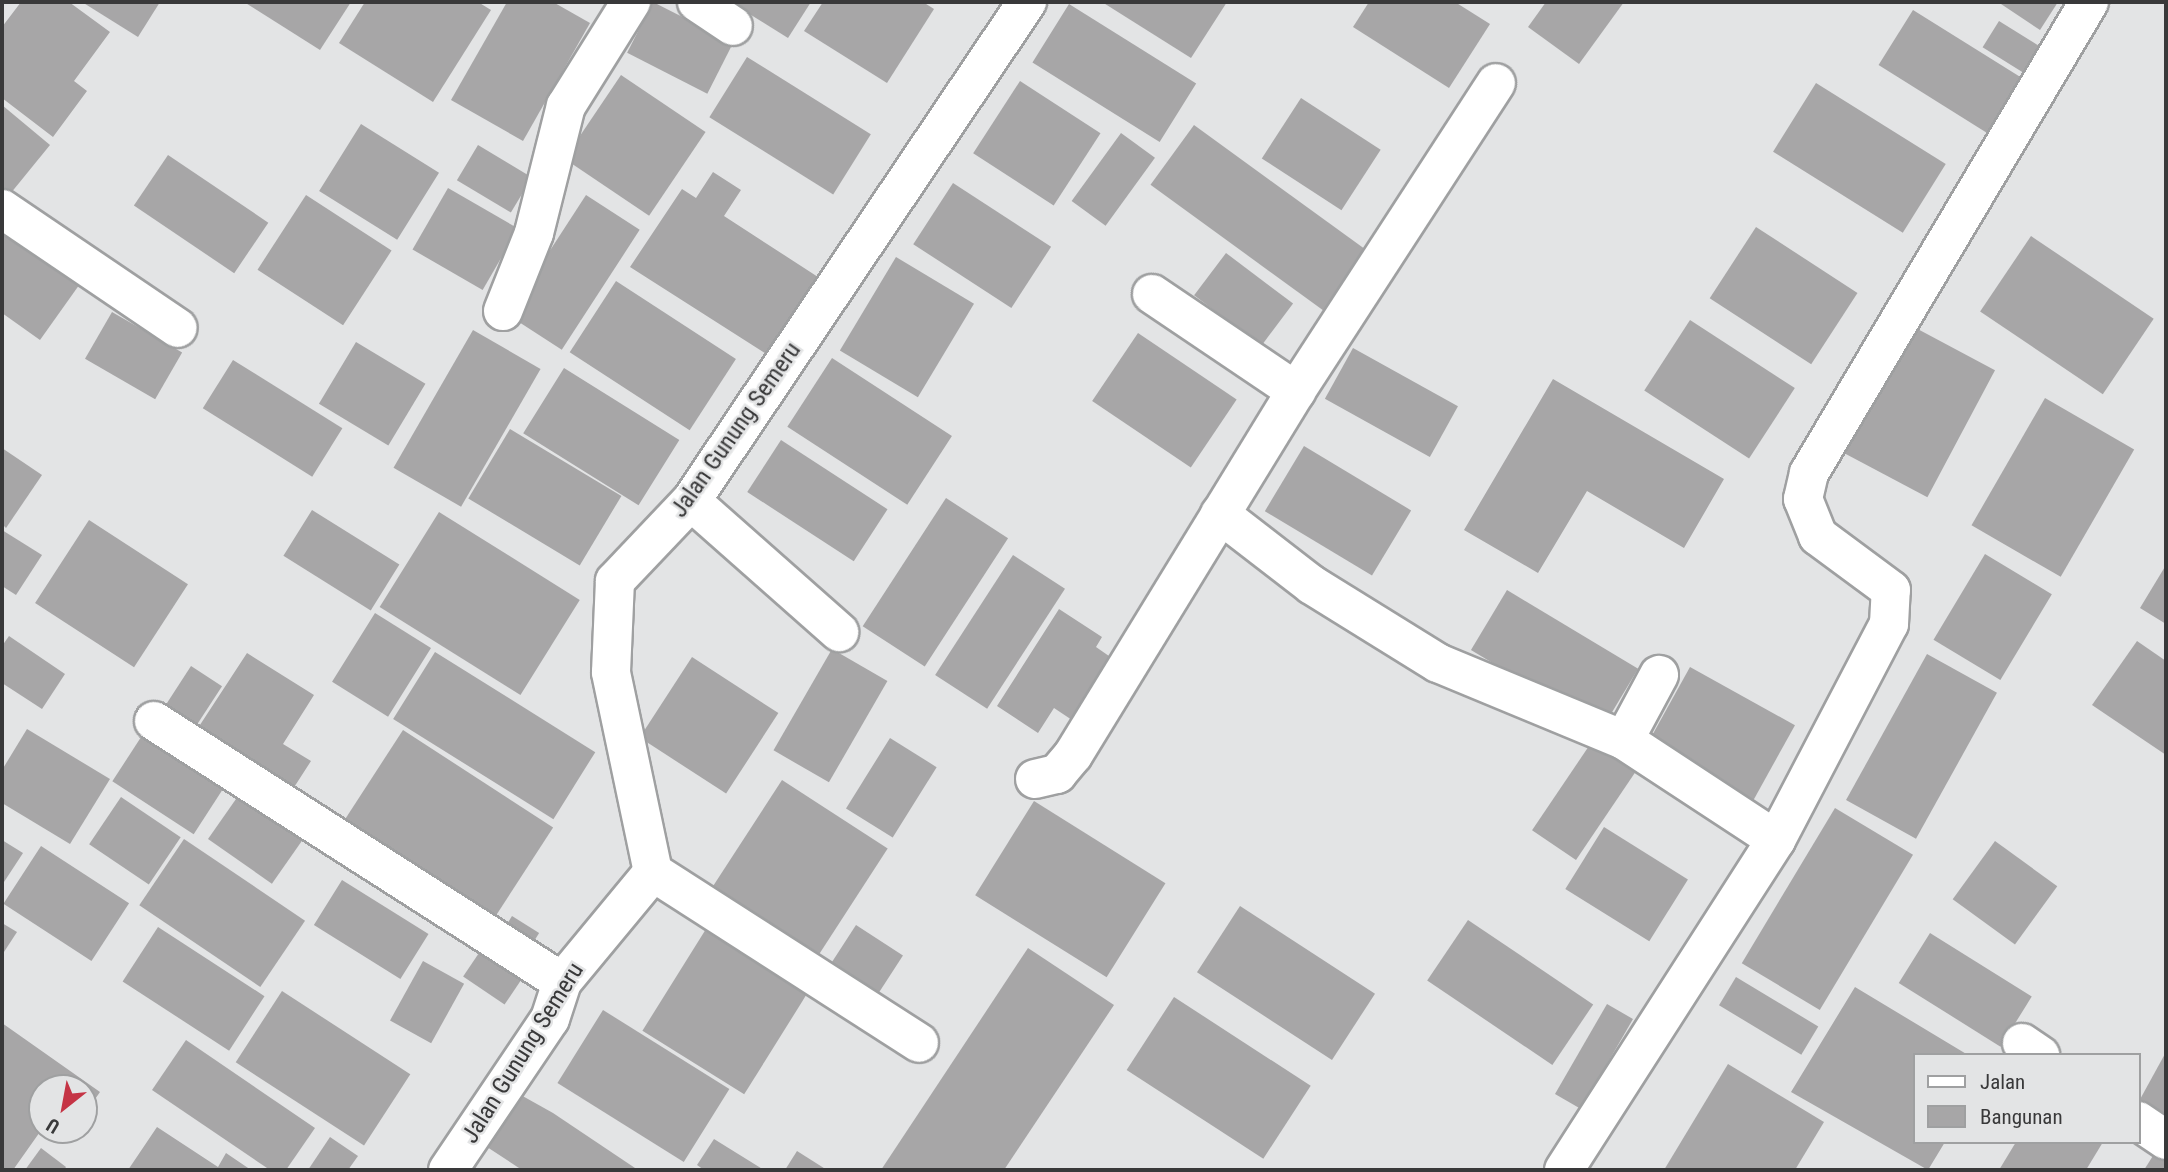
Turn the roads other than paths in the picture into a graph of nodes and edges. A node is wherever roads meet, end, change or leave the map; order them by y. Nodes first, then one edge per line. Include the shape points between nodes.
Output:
1 (631, 2) edge
2 (698, 2) edge
3 (1027, 2) edge
4 (2089, 2) edge
5 (733, 26) dead end
6 (1496, 83) dead end
7 (2, 209) edge
8 (1152, 294) dead end
9 (503, 311) dead end
10 (178, 328) dead end
11 (1296, 391) junction
12 (691, 501) junction
13 (1220, 514) junction
14 (839, 632) dead end
15 (1659, 675) dead end
16 (154, 721) dead end
17 (1624, 740) junction
18 (1035, 779) dead end
19 (1776, 840) junction
20 (653, 872) junction
21 (562, 982) junction
22 (919, 1043) dead end
23 (2140, 1122) edge
24 (2166, 1140) edge
25 (448, 1170) edge
26 (1564, 1170) edge

1 - 9 street via 566,106 534,233
2 - 5 street
3 - 12 street, Jalan Gunung Semeru
4 - 19 street via 1809,473 1803,499 1818,536 1838,555 1877,575 1893,603 1889,624
6 - 11 street
7 - 10 street
8 - 11 street
11 - 13 street
12 - 14 street
12 - 20 street, Jalan Gunung Semeru via 615,581 609,615 611,672
13 - 17 street via 1312,585 1438,663
13 - 18 street via 1073,755 1057,774
15 - 17 street
16 - 21 street
17 - 19 street
19 - 26 street
20 - 21 street, Jalan Gunung Semeru
20 - 22 street
21 - 25 street, Jalan Gunung Semeru via 550,1019
23 - 24 street

